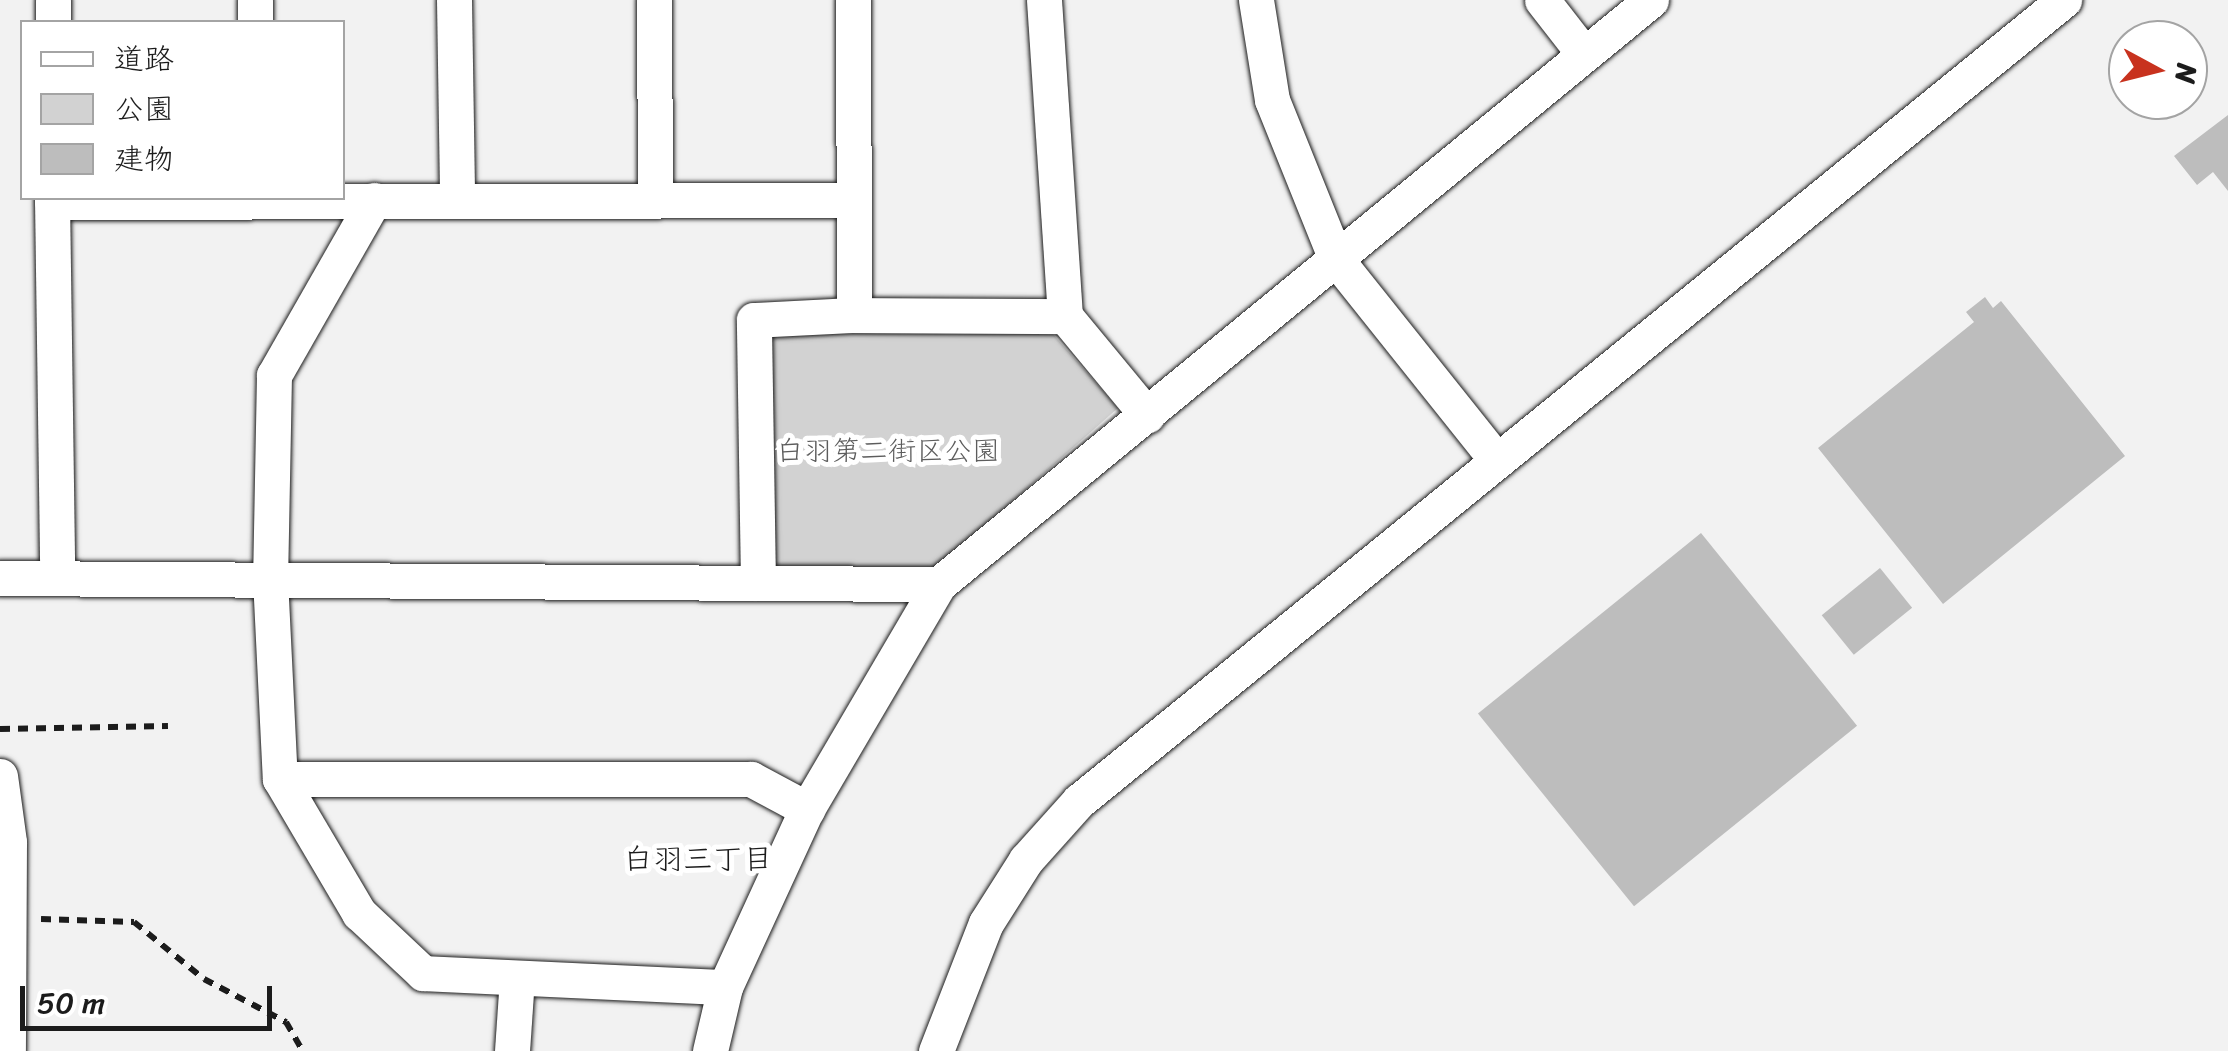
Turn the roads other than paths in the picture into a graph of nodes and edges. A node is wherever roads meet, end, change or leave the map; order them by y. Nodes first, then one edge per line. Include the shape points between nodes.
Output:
1 (454, 0) edge
2 (654, 0) edge
3 (854, 0) edge
4 (1044, 0) edge
5 (1256, 0) edge
6 (1542, 0) edge
7 (1651, 0) edge
8 (2064, 0) edge
9 (1584, 54) junction
10 (52, 200) edge
11 (345, 200) edge
12 (374, 200) junction
13 (457, 200) junction
14 (655, 200) junction
15 (853, 200) junction
16 (1336, 259) junction
17 (854, 314) junction
18 (1065, 316) junction
19 (1147, 414) junction
20 (1497, 461) junction
21 (57, 576) junction
22 (0, 578) edge
23 (270, 578) junction
24 (758, 583) junction
25 (939, 584) junction
26 (0, 776) edge
27 (280, 780) junction
28 (807, 809) junction
29 (516, 978) junction
30 (724, 987) junction
31 (8, 1051) edge
32 (512, 1051) edge
33 (710, 1051) edge
34 (936, 1051) edge

1 - 13 street
2 - 14 street
3 - 15 street
4 - 18 street
5 - 16 street via 1272,100
6 - 9 street
7 - 9 street
8 - 20 street
9 - 16 street
10 - 21 street
11 - 12 street
12 - 13 street
12 - 23 street via 274,374
13 - 14 street
14 - 15 street
15 - 17 street
16 - 19 street
16 - 20 street
17 - 18 street
17 - 24 street via 754,320
18 - 19 street
19 - 25 street
20 - 34 street via 1079,801 1026,860 986,923
21 - 22 street
21 - 23 street
23 - 24 street
23 - 27 street
24 - 25 street
25 - 28 street
26 - 31 street via 10,918
27 - 28 street via 751,779
27 - 29 street via 359,913 423,974
28 - 30 street
29 - 30 street
29 - 32 street
30 - 33 street

